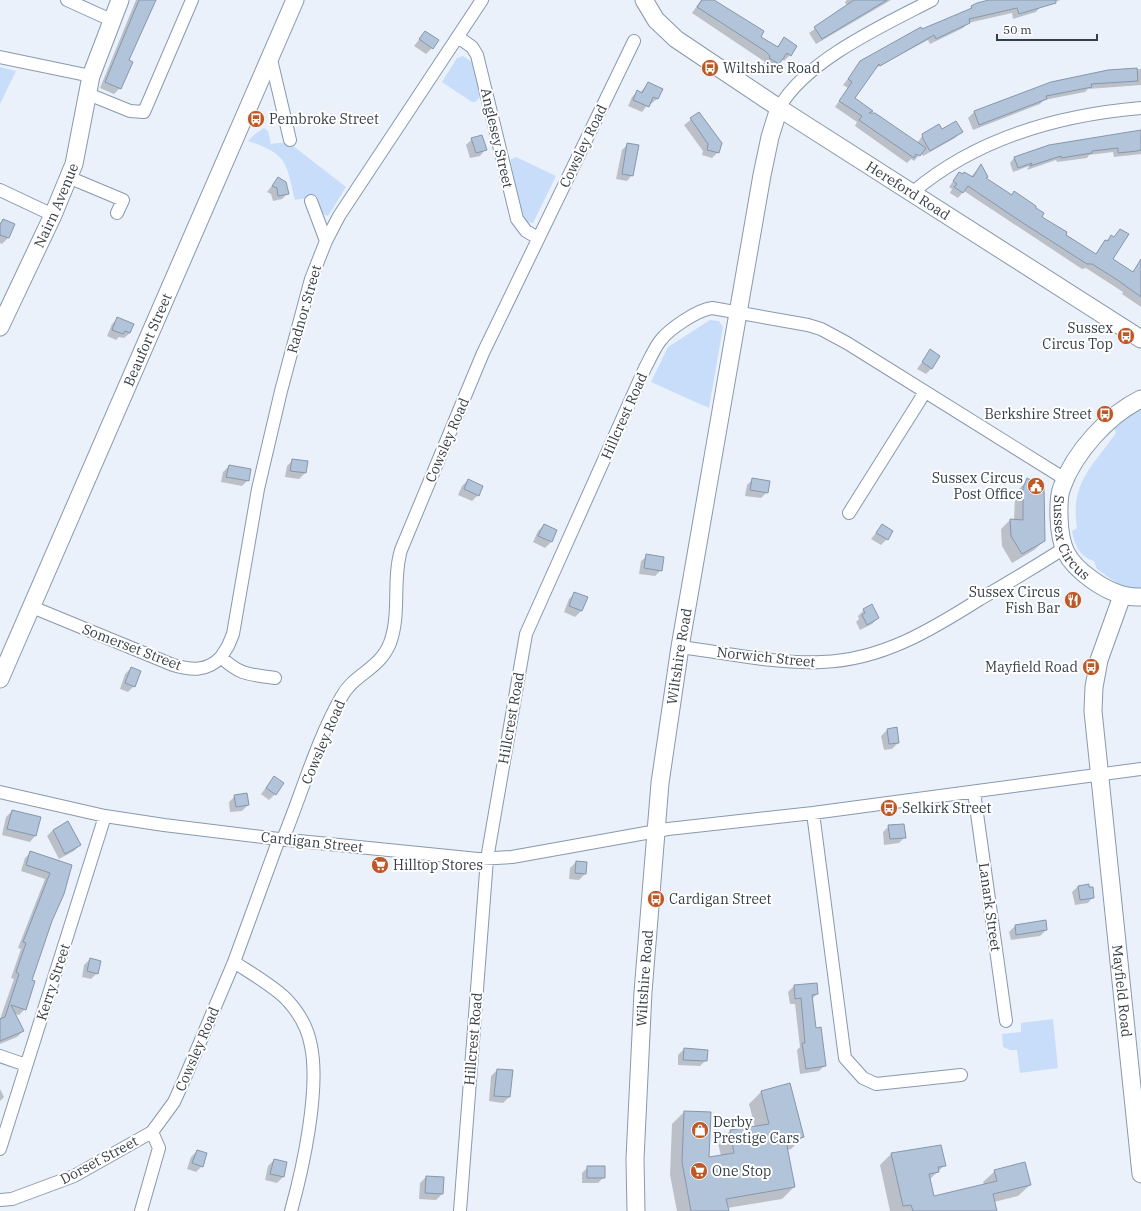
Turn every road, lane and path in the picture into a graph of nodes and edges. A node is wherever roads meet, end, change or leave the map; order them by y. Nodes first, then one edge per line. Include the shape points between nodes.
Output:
1 (67, 0) edge
2 (120, 0) edge
3 (192, 0) edge
4 (295, 0) edge
5 (482, 0) edge
6 (932, 0) edge
7 (649, 2) edge
8 (111, 20) junction
9 (458, 37) junction
10 (634, 41) dead end
11 (270, 55) junction
12 (0, 57) edge
13 (90, 76) junction
14 (88, 94) junction
15 (779, 108) junction
16 (1141, 108) edge
17 (290, 140) dead end
18 (68, 177) junction
19 (0, 190) edge
20 (913, 192) junction
21 (311, 201) dead end
22 (117, 213) dead end
23 (53, 215) junction
24 (538, 238) junction
25 (326, 241) junction
26 (738, 312) junction
27 (0, 325) edge
28 (1141, 339) edge
29 (925, 392) junction
30 (1141, 398) edge
31 (1065, 479) junction
32 (849, 513) dead end
33 (1063, 549) junction
34 (1122, 596) junction
35 (1141, 597) edge
36 (32, 607) junction
37 (680, 647) junction
38 (221, 657) junction
39 (275, 678) dead end
40 (0, 679) edge
41 (1141, 769) edge
42 (1101, 774) junction
43 (0, 792) edge
44 (974, 792) junction
45 (813, 813) junction
46 (105, 816) junction
47 (654, 832) junction
48 (281, 839) junction
49 (487, 859) junction
50 (234, 962) junction
51 (1006, 1022) dead end
52 (0, 1056) edge
53 (26, 1065) junction
54 (961, 1075) dead end
55 (1139, 1121) edge
56 (152, 1132) junction
57 (0, 1149) edge
58 (1141, 1174) edge
59 (0, 1200) edge
60 (141, 1211) edge
61 (291, 1211) edge
62 (460, 1211) edge
63 (636, 1211) edge

1 - 8 street
2 - 8 street, Nairn Avenue
3 - 14 street via 144,112 130,111
4 - 11 street, Beaufort Street
5 - 9 street, Radnor Street
6 - 15 street via 871,32 821,64 793,88
7 - 15 street, Hereford Road via 656,20 676,39
8 - 13 street, Nairn Avenue
9 - 24 street, Anglesey Street via 472,47 477,55 517,219 526,231
9 - 25 street, Radnor Street via 339,216
10 - 24 street, Cowsley Road
11 - 17 street
11 - 36 street, Beaufort Street via 196,232
12 - 13 street
13 - 14 street, Nairn Avenue
14 - 18 street, Nairn Avenue via 74,164
15 - 20 street, Hereford Road
15 - 26 street, Wiltshire Road via 762,175
16 - 20 street via 1070,118 1019,132 961,159
18 - 22 street via 124,200
18 - 23 street, Nairn Avenue
19 - 23 street
20 - 28 street, Hereford Road
21 - 25 street
23 - 27 street, Nairn Avenue
24 - 48 street, Cowsley Road via 484,353 401,550 396,573 396,621 389,644 376,665 341,696
25 - 38 street, Radnor Street via 311,279 279,398 260,482 233,634
26 - 29 street via 821,329
26 - 37 street, Wiltshire Road
26 - 49 street, Hillcrest Road via 705,309 666,334 645,368 526,634
29 - 31 street
29 - 32 street
30 - 31 street, Sussex Circus via 1105,424 1085,447
31 - 33 street, Sussex Circus via 1059,502
33 - 34 street, Sussex Circus via 1081,571
33 - 37 street, Norwich Street via 945,621 873,655 808,663
34 - 35 street, Sussex Circus
34 - 42 street, Mayfield Road via 1099,660 1094,687 1093,711
36 - 38 street, Somerset Street via 154,658 188,669 205,668
36 - 40 street, Beaufort Street
37 - 47 street, Wiltshire Road
38 - 39 street via 242,674
41 - 42 street, Cardigan Street
42 - 44 street, Cardigan Street
42 - 55 street, Mayfield Road
43 - 46 street, Cardigan Street
44 - 45 street, Cardigan Street
44 - 51 street, Lanark Street
45 - 47 street, Cardigan Street
45 - 54 street via 845,1058 857,1073 873,1083
46 - 48 street, Cardigan Street
46 - 53 street, Kerry Street
47 - 49 street, Cardigan Street via 512,857
47 - 63 street, Wiltshire Road via 636,1123
48 - 49 street, Cardigan Street
48 - 50 street, Cowsley Road
49 - 62 street, Hillcrest Road
50 - 56 street, Cowsley Road via 174,1102
50 - 61 street via 288,1000 305,1024 311,1046 314,1067 310,1122
52 - 53 street
53 - 57 street, Kerry Street
55 - 58 street, Mayfield Road
56 - 59 street, Dorset Street via 74,1176 12,1199
56 - 60 street via 159,1148

